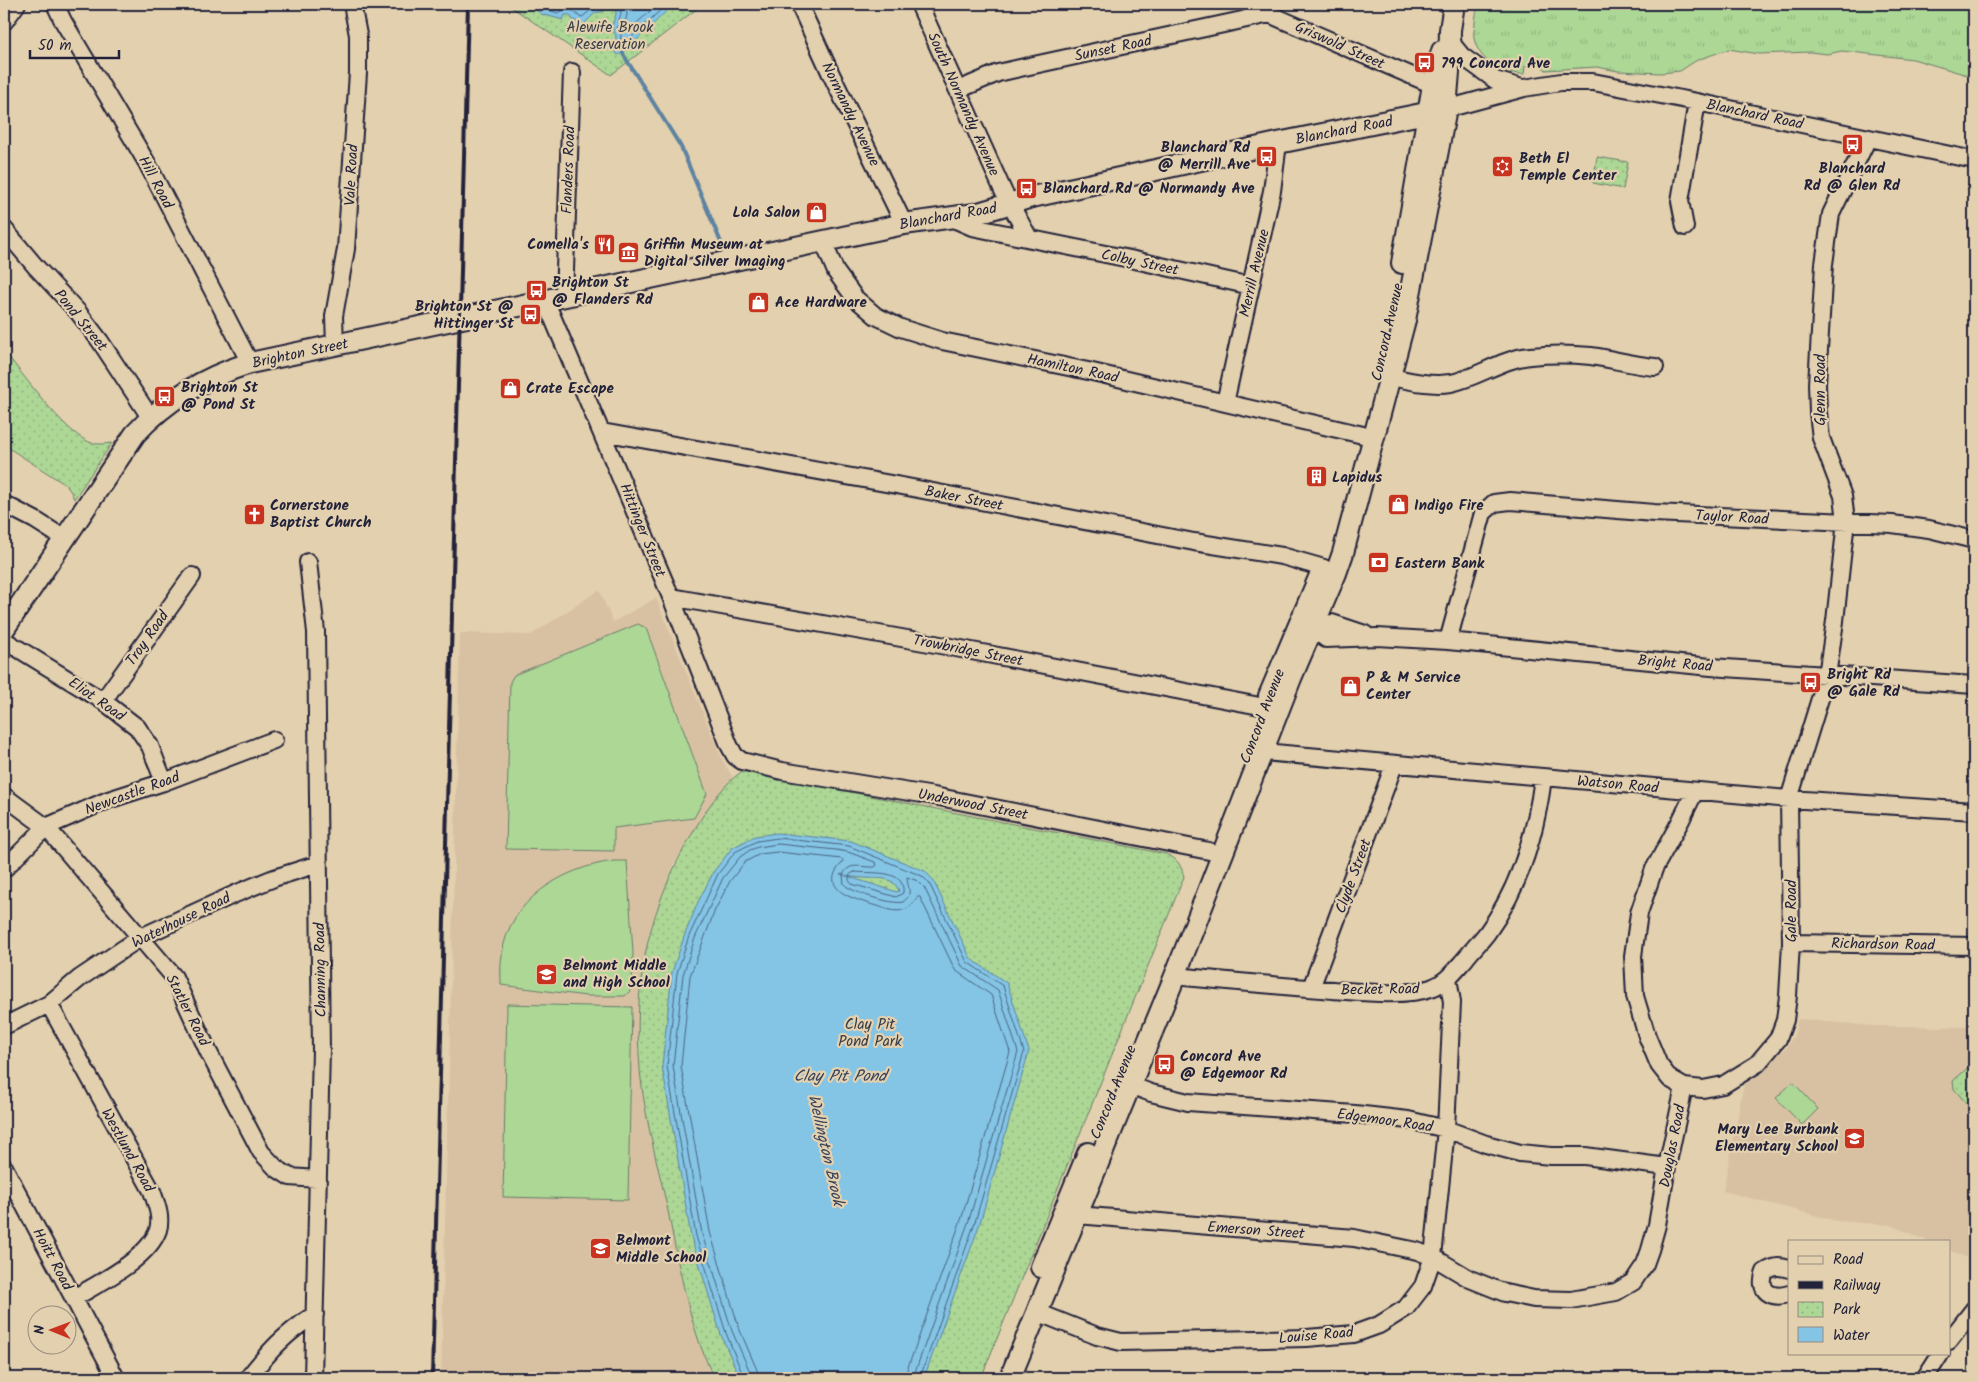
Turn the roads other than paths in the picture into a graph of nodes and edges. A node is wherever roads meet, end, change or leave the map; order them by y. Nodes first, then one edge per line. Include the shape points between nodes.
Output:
1 (17, 4) edge
2 (56, 4) edge
3 (352, 4) edge
4 (799, 4) edge
5 (919, 4) edge
6 (1246, 4) edge
7 (1454, 4) edge
8 (1270, 14) junction
9 (4, 22) edge
10 (1450, 30) junction
11 (572, 72) dead end
12 (1434, 85) junction
13 (1524, 88) junction
14 (958, 90) junction
15 (1697, 102) junction
16 (1438, 111) junction
17 (1868, 138) junction
18 (1278, 143) junction
19 (1974, 160) edge
20 (1010, 204) junction
21 (950, 217) junction
22 (904, 224) junction
23 (1685, 227) dead end
24 (4, 229) edge
25 (1029, 238) junction
26 (823, 241) junction
27 (714, 264) joint
28 (1251, 286) junction
29 (555, 300) junction
30 (335, 345) junction
31 (250, 363) junction
32 (1655, 366) dead end
33 (1391, 377) junction
34 (1225, 403) junction
35 (150, 417) junction
36 (602, 432) junction
37 (1363, 435) junction
38 (4, 504) edge
39 (1846, 521) junction
40 (65, 539) junction
41 (1974, 540) edge
42 (308, 562) dead end
43 (1330, 570) junction
44 (192, 576) dead end
45 (671, 597) junction
46 (1306, 627) junction
47 (4, 629) edge
48 (4, 640) edge
49 (1448, 641) junction
50 (1826, 676) junction
51 (1974, 686) edge
52 (103, 701) junction
53 (1272, 708) junction
54 (274, 740) dead end
55 (1256, 751) junction
56 (737, 759) joint
57 (1394, 765) junction
58 (1543, 778) junction
59 (164, 782) junction
60 (1695, 791) junction
61 (4, 796) edge
62 (1789, 799) junction
63 (1974, 811) edge
64 (46, 827) junction
65 (1216, 853) junction
66 (318, 864) junction
67 (4, 869) edge
68 (141, 937) junction
69 (1791, 943) junction
70 (1974, 946) edge
71 (1167, 975) junction
72 (1448, 978) junction
73 (1311, 988) junction
74 (49, 1004) junction
75 (4, 1026) edge
76 (1124, 1082) junction
77 (1684, 1087) junction
78 (1446, 1129) junction
79 (4, 1167) edge
80 (1667, 1167) junction
81 (317, 1179) junction
82 (1070, 1215) junction
83 (1433, 1257) junction
84 (1788, 1269) edge
85 (1788, 1294) edge
86 (74, 1298) junction
87 (1974, 1309) edge
88 (1031, 1310) junction
89 (315, 1314) junction
90 (1967, 1329) edge
91 (1950, 1340) edge
92 (1940, 1354) edge
93 (116, 1378) edge
94 (248, 1378) edge
95 (313, 1378) edge
96 (995, 1378) edge
97 (1010, 1378) edge
98 (1924, 1378) edge

1 - 9 street
2 - 31 street, Hill Road via 147,163
3 - 30 street, Vale Road via 358,35 358,73 346,249 334,316
4 - 22 street, Normandy Avenue
5 - 14 street, South Normandy Avenue
6 - 8 street, Griswold Street
7 - 10 main road, Concord Avenue
8 - 12 street, Griswold Street
8 - 14 street, Sunset Road via 998,73
10 - 12 main road, Concord Avenue
10 - 13 street via 1454,45 1462,56 1495,80
10 - 16 main road, Concord Avenue via 1450,72
11 - 29 street, Flanders Road
12 - 16 main road, Concord Avenue
13 - 15 street, Blanchard Road via 1561,82 1593,82
13 - 16 street, Blanchard Road
14 - 20 street, South Normandy Avenue
15 - 17 street, Blanchard Road
15 - 23 street via 1680,201
16 - 18 main road, Blanchard Road
16 - 33 main road, Concord Avenue via 1405,320
16 - 37 main road, Concord Avenue
17 - 19 street, Blanchard Road
17 - 39 street, Glenn Road via 1831,214 1826,236 1817,384 1821,438 1843,496
18 - 20 main road, Blanchard Road
18 - 28 street, Merrill Avenue via 1272,191
20 - 21 main road, Blanchard Road
20 - 25 street
21 - 22 main road, Blanchard Road
21 - 25 street, Colby Street via 972,227
22 - 26 main road, Blanchard Road
24 - 35 street, Pond Street via 78,312
25 - 28 street, Colby Street
26 - 27 main road, Blanchard Road
26 - 34 street, Hamilton Road via 836,272 855,298 876,316 901,328 942,341
27 - 29 main road, Brighton Street
28 - 34 street, Merrill Avenue
29 - 30 main road, Brighton Street
29 - 36 street, Hittinger Street
30 - 31 main road, Brighton Street
31 - 35 main road, Brighton Street via 198,384
32 - 33 street via 1562,354 1508,361 1453,383 1435,384
33 - 43 main road, Concord Avenue
34 - 37 street, Hamilton Road
35 - 40 main road, Brighton Street via 121,452
36 - 43 street, Baker Street via 1282,556
36 - 45 street, Hittinger Street
37 - 43 main road, Concord Avenue
38 - 40 street
39 - 41 street, Taylor Road via 1929,529
39 - 49 street, Taylor Road via 1654,513 1510,501 1494,503 1484,513
39 - 50 street, Glenn Road
40 - 47 main road, Brighton Street
42 - 66 street, Channing Road via 316,632
43 - 46 main road, Concord Avenue
44 - 52 street, Troy Road
45 - 53 street, Trowbridge Street
45 - 56 street, Hittinger Street
46 - 49 street, Bright Road via 1332,623 1377,637
46 - 53 main road, Concord Avenue
48 - 52 street, Eliot Road
49 - 50 street, Bright Road
50 - 51 street, Bright Road
50 - 62 street, Gale Road
52 - 59 street, Eliot Road via 137,727 150,746
53 - 55 main road, Concord Avenue
54 - 59 street, Newcastle Road
55 - 57 street, Watson Road
55 - 65 main road, Concord Avenue
56 - 65 street, Underwood Street via 782,771 934,796
57 - 58 street, Watson Road
57 - 73 street, Clyde Street
58 - 60 street, Watson Road
58 - 72 street, Becket Road via 1534,827 1507,899 1487,933
59 - 64 street, Newcastle Road via 108,800
60 - 62 street, Watson Road
60 - 77 street, Douglas Road via 1654,868 1639,913 1633,956 1635,996 1658,1065 1670,1079
61 - 64 street, Statler Road
62 - 63 street, Watson Road
62 - 69 street, Gale Road
64 - 67 street, Newcastle Road
64 - 68 street, Statler Road
65 - 71 main road, Concord Avenue
66 - 68 street, Waterhouse Road via 235,894
66 - 81 street, Channing Road via 321,1050
68 - 74 street, Waterhouse Road via 80,978
68 - 81 street, Statler Road via 174,977 261,1152 276,1168 290,1176
69 - 70 street, Richardson Road
69 - 77 street, Gale Road via 1788,996 1778,1039 1757,1064 1723,1084 1703,1089
71 - 73 street, Becket Road
71 - 76 main road, Concord Avenue
72 - 73 street, Becket Road via 1431,988 1408,992
72 - 78 street, Louise Road via 1452,1002
74 - 75 street, Waterhouse Road
74 - 86 street, Westlund Road via 152,1191 158,1209 158,1229 146,1248 126,1266
76 - 78 street, Edgemoor Road via 1188,1102 1355,1114 1408,1120
76 - 82 main road, Concord Avenue
77 - 80 street, Douglas Road
78 - 80 street, Edgemoor Road via 1520,1153 1585,1156
78 - 83 street, Louise Road
79 - 86 street, Hoitt Road
80 - 83 street, Douglas Road via 1657,1225 1645,1264 1633,1282 1616,1292 1570,1300 1534,1299 1504,1293
81 - 89 street, Channing Road
82 - 83 street, Emerson Street via 1354,1238 1409,1248
82 - 88 main road, Concord Avenue
83 - 88 street, Louise Road via 1423,1286 1406,1308 1379,1325 1354,1334 1121,1342
84 - 85 street via 1772,1267 1765,1272 1762,1283 1769,1295
86 - 93 street, Hoitt Road
87 - 90 street
88 - 96 main road, Concord Avenue
88 - 97 main road, Concord Avenue
89 - 94 street via 272,1348
89 - 95 street, Channing Road
90 - 91 street
92 - 98 street

